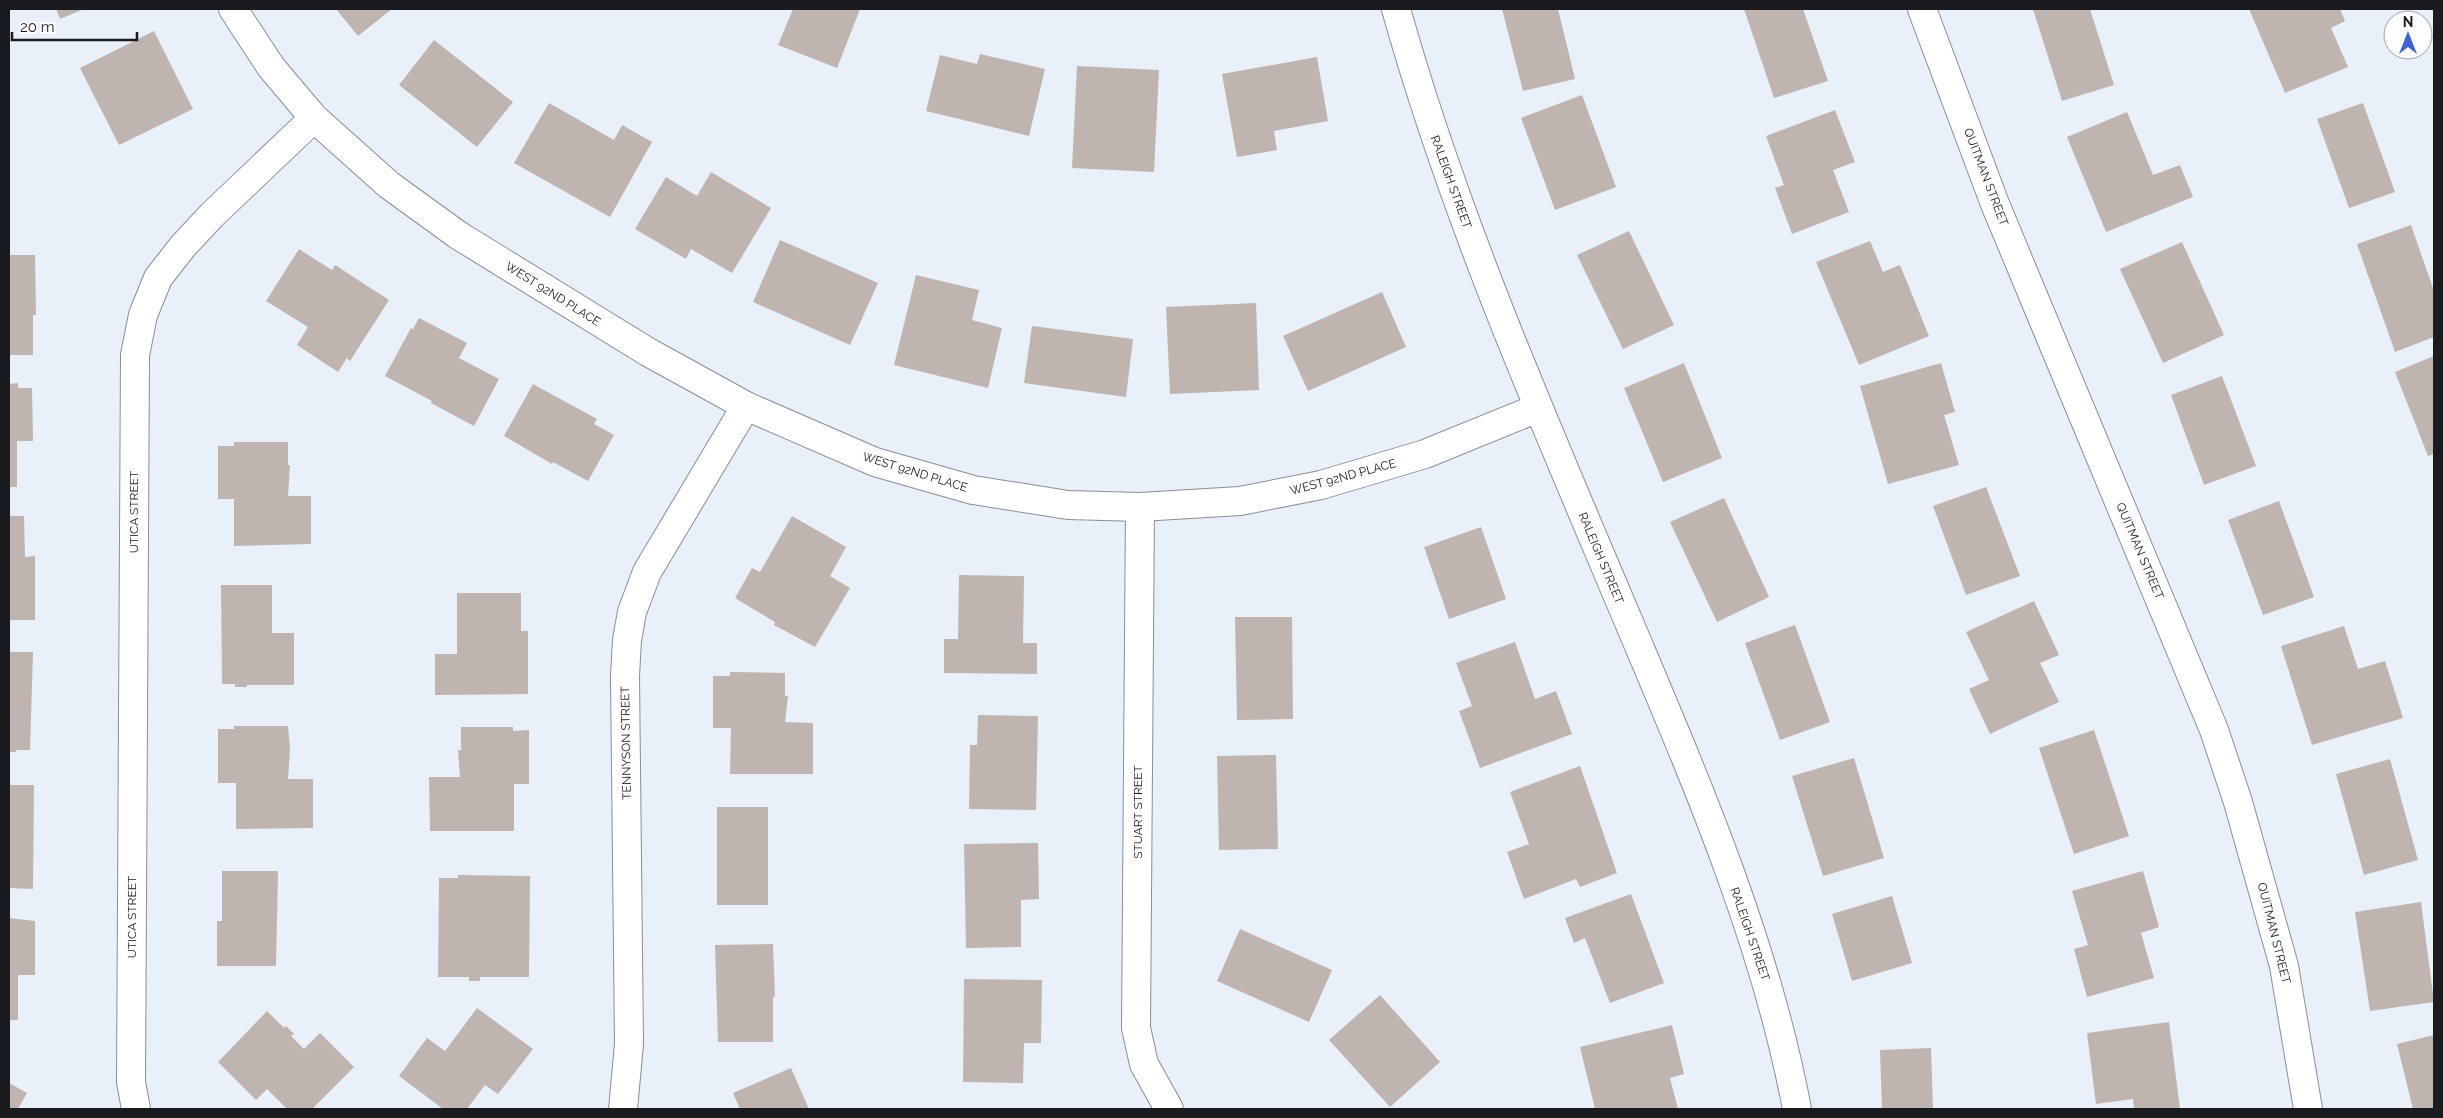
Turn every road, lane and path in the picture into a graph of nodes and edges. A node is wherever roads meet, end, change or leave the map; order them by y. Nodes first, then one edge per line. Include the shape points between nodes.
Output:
1 (233, 9) edge
2 (1396, 9) edge
3 (1922, 9) edge
4 (314, 118) junction
5 (746, 406) junction
6 (1538, 408) junction
7 (1140, 507) junction
8 (136, 1109) edge
9 (623, 1109) edge
10 (1169, 1109) edge
11 (1797, 1109) edge
12 (2308, 1109) edge

1 - 4 street via 271,67
2 - 6 street, RALEIGH STREET via 1433,133 1503,324
3 - 12 street, QUITMAN STREET via 1995,204 2214,730 2238,802 2284,966
4 - 5 street, WEST 92ND PLACE via 389,185 458,235 648,352
4 - 8 street, UTICA STREET via 212,215 158,278 143,315 135,355 131,1082
5 - 7 street, WEST 92ND PLACE via 875,462 973,490 1068,504
5 - 9 street, TENNYSON STREET via 647,572 632,612 627,640 629,1044
6 - 7 street, WEST 92ND PLACE via 1425,454 1321,485 1240,501
6 - 11 street, RALEIGH STREET via 1704,799 1773,1000
7 - 10 street, STUART STREET via 1136,1028 1144,1064

